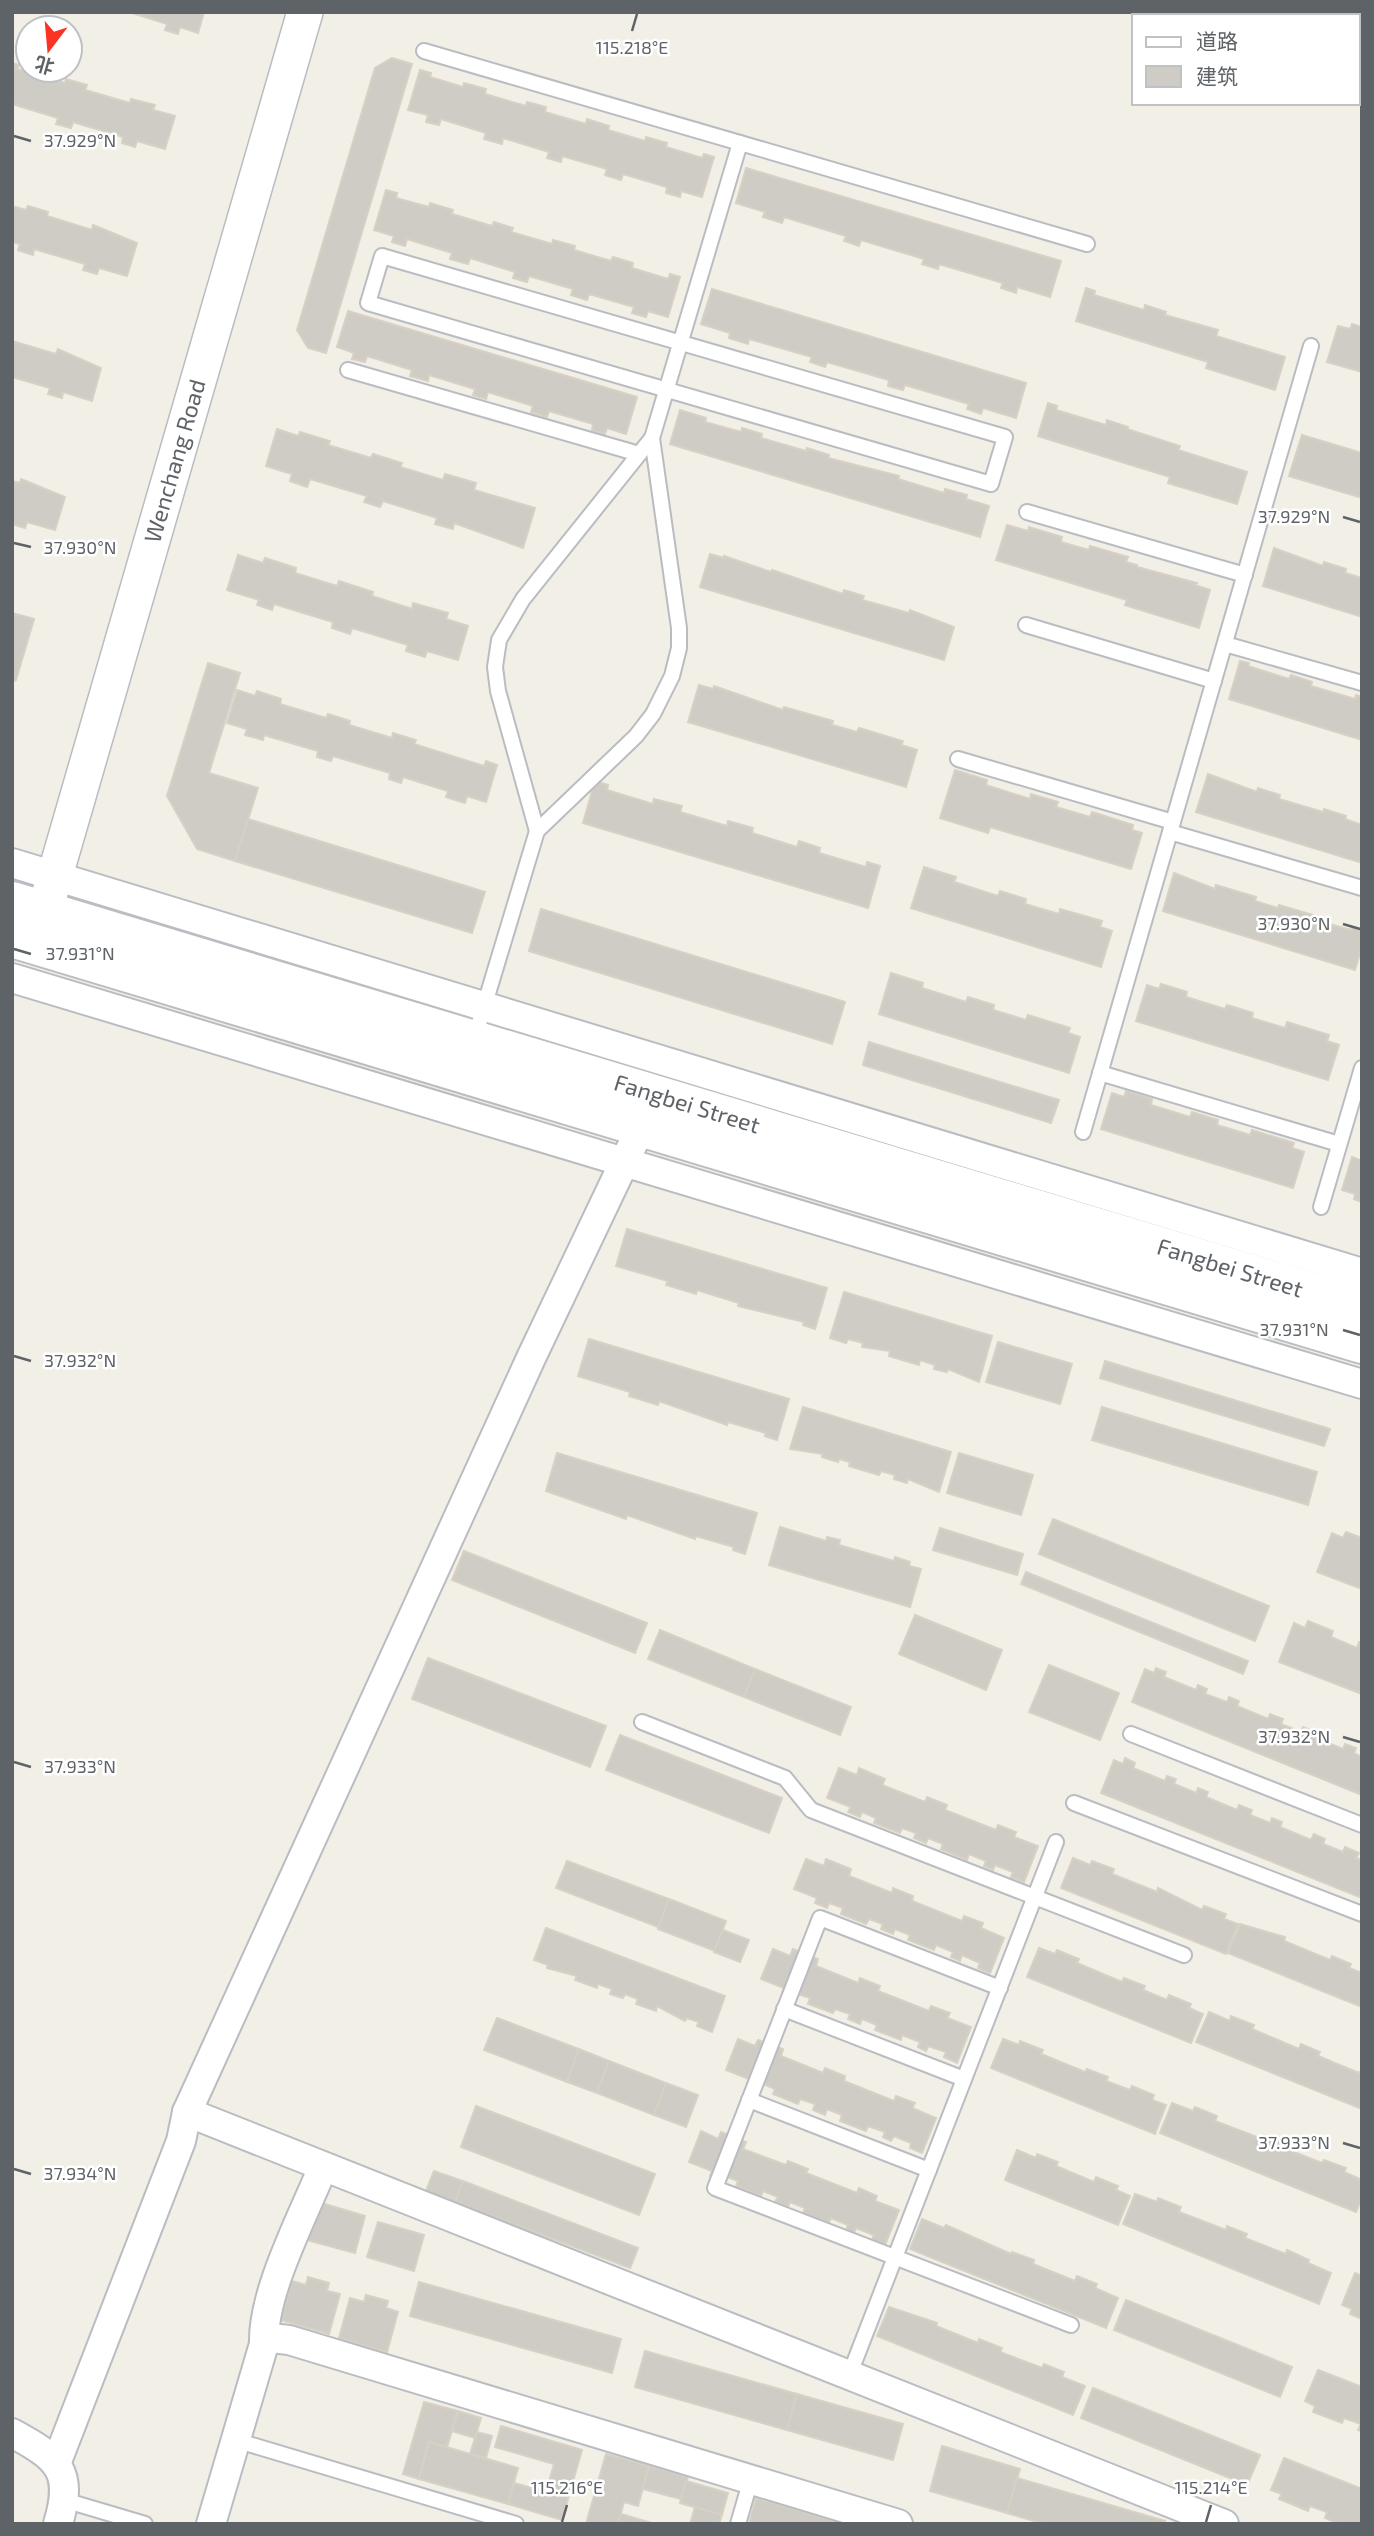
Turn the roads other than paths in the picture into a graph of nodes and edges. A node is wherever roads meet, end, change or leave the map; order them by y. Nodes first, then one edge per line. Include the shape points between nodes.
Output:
1 (304, 12) edge
2 (424, 51) dead end
3 (740, 143) junction
4 (1087, 244) dead end
5 (680, 343) junction
6 (1311, 345) dead end
7 (348, 370) dead end
8 (666, 390) junction
9 (652, 438) junction
10 (639, 454) junction
11 (1027, 512) dead end
12 (1245, 575) junction
13 (1026, 625) dead end
14 (1225, 644) junction
15 (1214, 681) junction
16 (1362, 683) edge
17 (958, 759) dead end
18 (1172, 827) junction
19 (537, 831) junction
20 (12, 863) edge
21 (1362, 888) edge
22 (37, 896) edge
23 (12, 938) edge
24 (12, 978) edge
25 (479, 1023) junction
26 (1362, 1068) edge
27 (1100, 1073) junction
28 (641, 1127) junction
29 (1083, 1132) dead end
30 (1339, 1144) junction
31 (624, 1162) junction
32 (1321, 1207) dead end
33 (1362, 1273) edge
34 (1362, 1307) edge
35 (1362, 1344) edge
36 (1362, 1384) edge
37 (642, 1722) dead end
38 (1131, 1734) dead end
39 (1074, 1803) dead end
40 (1362, 1825) edge
41 (1056, 1842) dead end
42 (1035, 1897) junction
43 (1362, 1914) edge
44 (1184, 1955) dead end
45 (1000, 1988) junction
46 (784, 2009) junction
47 (964, 2079) junction
48 (749, 2100) junction
49 (187, 2112) junction
50 (323, 2168) junction
51 (929, 2170) junction
52 (895, 2257) junction
53 (1071, 2325) dead end
54 (264, 2344) junction
55 (849, 2376) junction
56 (12, 2432) edge
57 (235, 2440) junction
58 (56, 2464) junction
59 (751, 2479) junction
60 (61, 2512) edge
61 (145, 2524) edge
62 (211, 2524) edge
63 (516, 2524) edge
64 (738, 2524) edge
65 (898, 2524) edge
66 (1224, 2524) edge

1 - 22 street, Wenchang Road
2 - 3 lane
3 - 4 lane
3 - 5 lane
5 - 8 lane
5 - 8 lane via 382,256 368,303
5 - 8 lane via 1004,437 991,484
6 - 12 lane
7 - 10 lane
8 - 9 lane
9 - 10 lane
9 - 19 lane via 679,628 672,676 660,704 636,736
10 - 19 lane via 523,599 499,640 498,691
11 - 12 lane
12 - 14 lane
13 - 15 lane
14 - 15 lane
14 - 16 lane
15 - 18 lane
17 - 18 lane
18 - 21 lane
18 - 27 lane
19 - 25 lane
20 - 22 street
22 - 25 main road, Fangbei Street
23 - 28 main road, Fangbei Street
24 - 31 street
25 - 33 street
25 - 34 main road, Fangbei Street
26 - 30 lane
27 - 29 lane
27 - 30 lane
28 - 31 street
28 - 35 main road, Fangbei Street
30 - 32 lane
31 - 36 street
31 - 49 street
37 - 42 lane via 785,1777 811,1810
38 - 40 lane
39 - 43 lane
41 - 42 lane
42 - 44 lane
42 - 45 lane
45 - 46 lane via 820,1918
45 - 47 lane
46 - 47 lane
46 - 48 lane
47 - 51 lane
48 - 51 lane
48 - 52 lane via 715,2188
49 - 50 street
49 - 58 street via 181,2141
50 - 54 street via 270,2300 263,2323
50 - 55 street
51 - 52 lane
52 - 53 lane
52 - 55 lane
54 - 57 street
54 - 59 street via 271,2338 289,2340
55 - 66 street
56 - 58 street via 45,2451
57 - 62 street
57 - 63 lane
58 - 60 street via 65,2483
59 - 64 lane
59 - 65 street
60 - 61 lane

